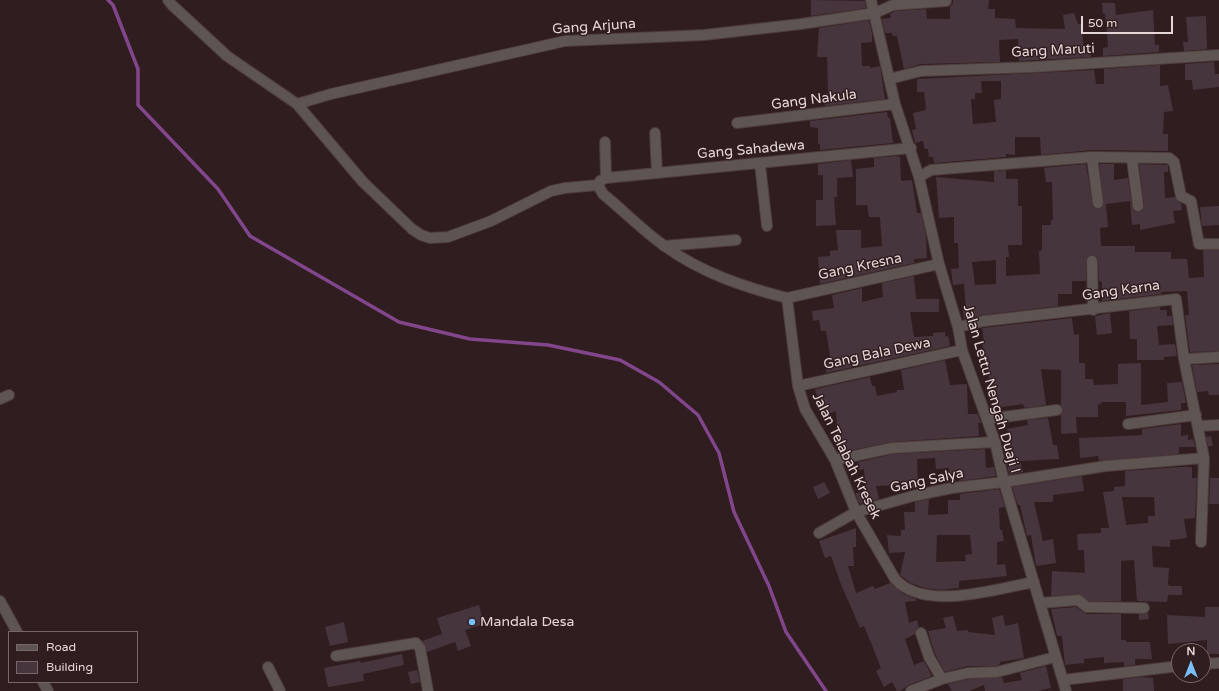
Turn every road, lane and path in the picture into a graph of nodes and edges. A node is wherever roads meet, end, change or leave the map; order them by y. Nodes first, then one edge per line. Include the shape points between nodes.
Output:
1 (168, 0) edge
2 (871, 0) edge
3 (946, 1) edge
4 (875, 13) junction
5 (1219, 55) edge
6 (889, 79) junction
7 (297, 104) junction
8 (895, 104) junction
9 (737, 123) dead end
10 (655, 132) dead end
11 (605, 142) dead end
12 (911, 148) junction
13 (1092, 157) junction
14 (1132, 159) junction
15 (760, 164) junction
16 (657, 173) junction
17 (919, 177) junction
18 (606, 178) junction
19 (598, 185) junction
20 (1098, 203) dead end
21 (1138, 206) dead end
22 (767, 226) dead end
23 (736, 240) dead end
24 (1219, 244) edge
25 (664, 246) junction
26 (1092, 261) dead end
27 (939, 264) junction
28 (787, 298) junction
29 (1093, 310) junction
30 (958, 328) junction
31 (962, 350) junction
32 (1219, 357) edge
33 (1184, 359) junction
34 (798, 386) junction
35 (1057, 410) dead end
36 (1196, 415) junction
37 (988, 419) junction
38 (1128, 424) dead end
39 (1219, 425) edge
40 (1198, 426) junction
41 (995, 442) junction
42 (1204, 458) junction
43 (835, 460) junction
44 (1004, 482) junction
45 (856, 512) junction
46 (819, 533) dead end
47 (1201, 542) dead end
48 (1034, 582) junction
49 (0, 601) edge
50 (1041, 603) junction
51 (1144, 608) dead end
52 (15, 631) edge
53 (921, 634) dead end
54 (336, 656) dead end
55 (1055, 657) junction
56 (268, 667) dead end
57 (1171, 667) edge
58 (942, 679) junction
59 (1063, 680) junction
60 (280, 691) edge
61 (428, 691) edge
62 (911, 691) edge
63 (1066, 691) edge

1 - 7 street via 227,56
2 - 4 street, Jalan Lettu Nengah Duaji I
3 - 4 street, Gang Arjuna via 893,5
4 - 6 street, Jalan Lettu Nengah Duaji I
4 - 7 street, Gang Arjuna via 704,34 565,41
5 - 6 street, Gang Maruti via 1034,67 921,71
6 - 8 street, Jalan Lettu Nengah Duaji I
7 - 19 street via 363,182 412,229 430,238 448,237 491,221 551,191
8 - 9 street, Gang Nakula
8 - 12 street, Jalan Lettu Nengah Duaji I
10 - 16 street
11 - 18 street
12 - 15 street, Gang Sahadewa
12 - 17 street, Jalan Lettu Nengah Duaji I
13 - 14 street
13 - 17 street via 931,170
13 - 20 street
14 - 21 street
14 - 24 street via 1173,160 1181,196 1191,201 1199,244
15 - 16 street, Gang Sahadewa
15 - 22 street
16 - 18 street, Gang Sahadewa
17 - 27 street, Jalan Lettu Nengah Duaji I
18 - 19 street
19 - 25 street via 603,194
23 - 25 street
25 - 28 street via 704,270 742,286
26 - 29 street
27 - 28 street, Gang Kresna
27 - 30 street, Jalan Lettu Nengah Duaji I
28 - 34 street, Jalan Telabah Kresek
29 - 30 street, Gang Karna via 984,320
29 - 33 street, Gang Karna via 1176,299
30 - 31 street, Jalan Lettu Nengah Duaji I
31 - 34 street, Gang Bala Dewa
31 - 37 street, Jalan Lettu Nengah Duaji I
32 - 33 street
33 - 36 street, Gang Karna
34 - 43 street, Jalan Telabah Kresek via 805,408
35 - 37 street
36 - 38 street
36 - 40 street, Gang Karna
37 - 41 street, Jalan Lettu Nengah Duaji I
39 - 40 street
40 - 42 street, Gang Karna
41 - 43 street via 892,448
41 - 44 street, Jalan Lettu Nengah Duaji I
42 - 44 street, Gang Salya via 1106,466
42 - 47 street, Gang Karna
43 - 45 street, Jalan Telabah Kresek
44 - 45 street, Gang Salya via 952,488
44 - 48 street, Jalan Lettu Nengah Duaji I
45 - 46 street, Gang Salya
45 - 48 street, Jalan Telabah Kresek via 894,579 907,589 946,598
48 - 50 street, Jalan Lettu Nengah Duaji I
49 - 52 street
50 - 51 street via 1078,600 1087,607
50 - 55 street, Jalan Lettu Nengah Duaji I
53 - 58 street via 934,668
54 - 61 street via 416,643 420,648
55 - 58 street via 997,672
55 - 59 street, Jalan Lettu Nengah Duaji I
56 - 60 street
57 - 59 street
58 - 62 street
59 - 63 street, Jalan Lettu Nengah Duaji I

